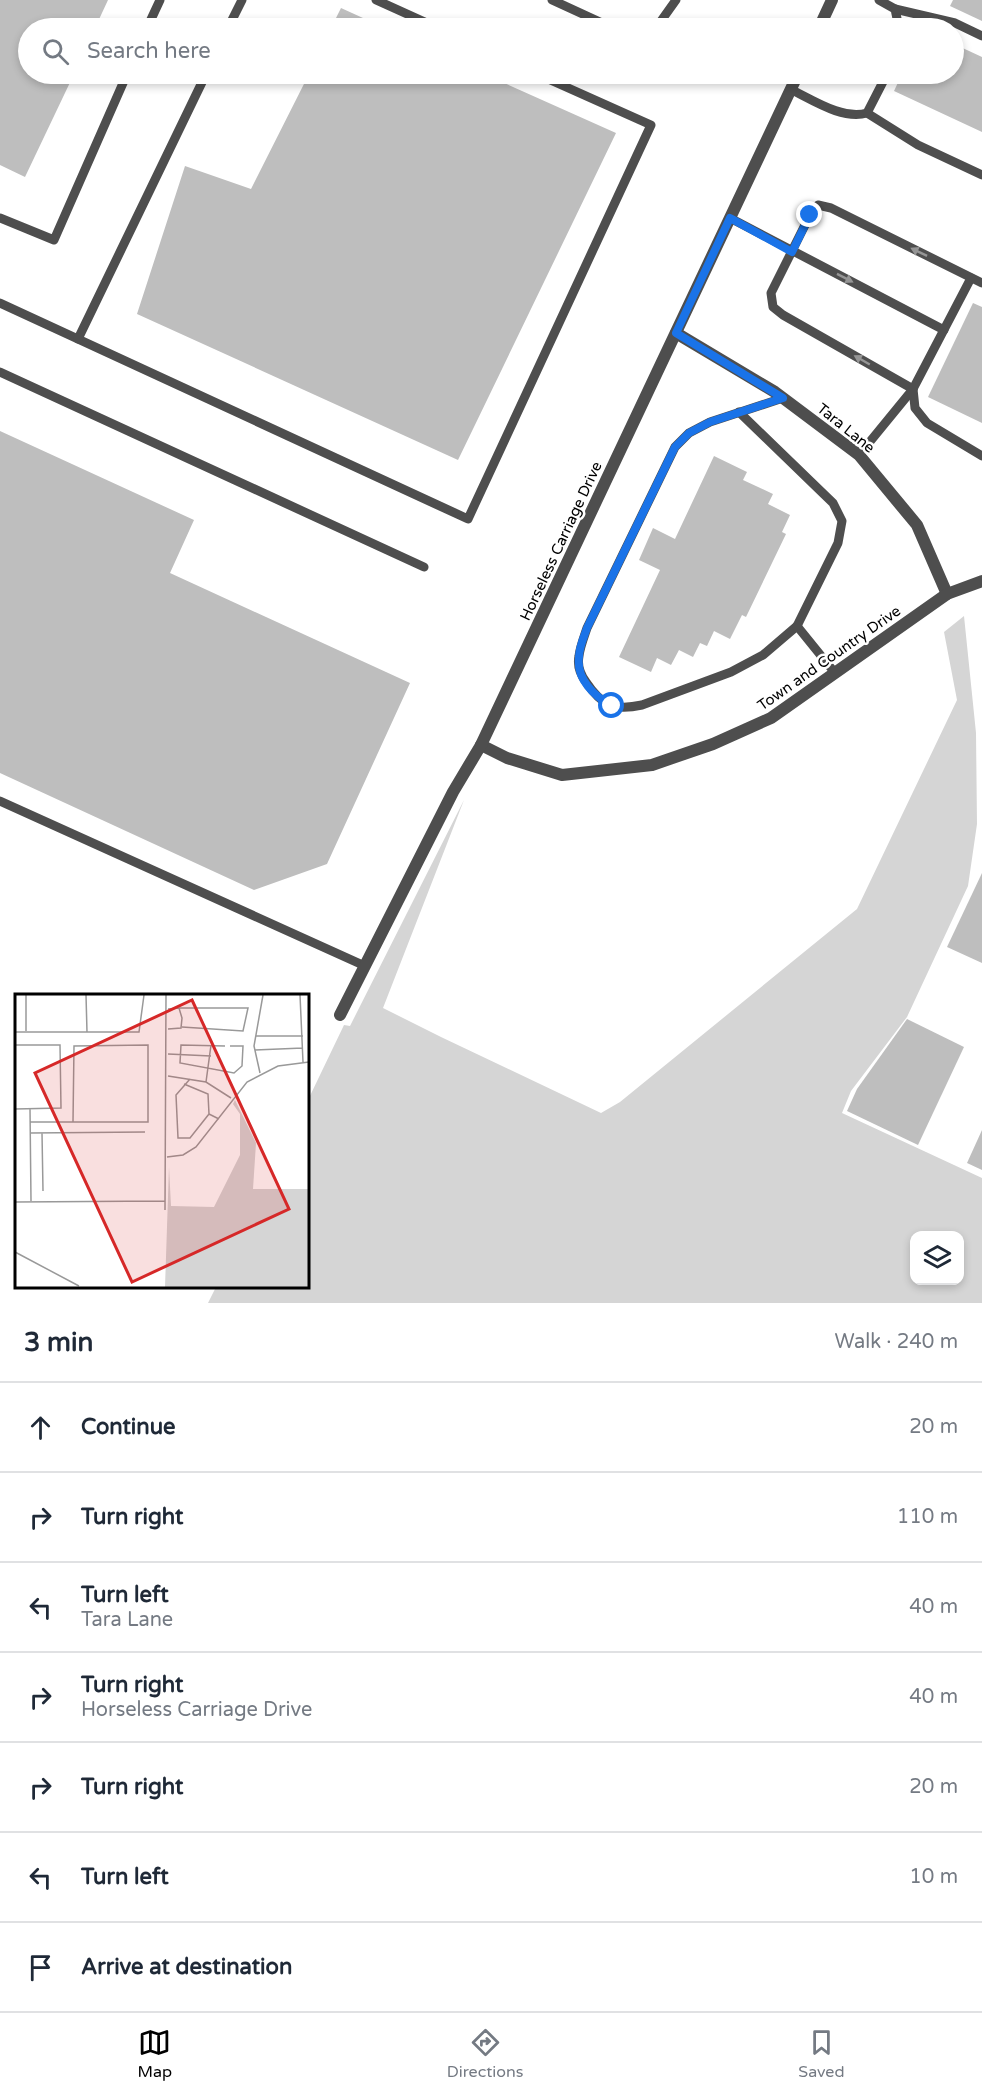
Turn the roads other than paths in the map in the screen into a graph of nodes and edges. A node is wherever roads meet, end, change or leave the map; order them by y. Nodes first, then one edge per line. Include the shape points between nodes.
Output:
1 (160, 0) edge
2 (242, 0) edge
3 (376, 0) edge
4 (552, 0) edge
5 (676, 0) edge
6 (832, 0) edge
7 (879, 0) edge
8 (895, 9) junction
9 (152, 18) edge
10 (233, 18) edge
11 (416, 18) edge
12 (591, 18) edge
13 (663, 18) edge
14 (824, 18) edge
15 (897, 18) edge
16 (934, 18) edge
17 (964, 27) edge
18 (982, 36) edge
19 (124, 84) edge
20 (201, 84) edge
21 (559, 84) edge
22 (793, 84) edge
23 (882, 84) edge
24 (790, 89) junction
25 (867, 112) junction
26 (982, 175) edge
27 (0, 218) edge
28 (730, 218) junction
29 (792, 252) junction
30 (971, 278) junction
31 (982, 283) edge
32 (0, 303) edge
33 (944, 330) junction
34 (676, 333) junction
35 (78, 339) junction
36 (0, 372) edge
37 (913, 389) junction
38 (783, 398) junction
39 (739, 412) junction
40 (859, 454) junction
41 (982, 456) edge
42 (424, 567) dead end
43 (982, 582) edge
44 (947, 594) junction
45 (797, 626) junction
46 (835, 673) junction
47 (481, 745) junction
48 (0, 801) edge
49 (365, 966) junction
50 (340, 1015) dead end

1 - 9 lane
2 - 10 lane
3 - 11 lane
4 - 12 lane
5 - 13 lane
6 - 14 street
7 - 8 lane
8 - 15 lane
8 - 16 lane
17 - 18 lane
19 - 27 lane via 54,240
20 - 35 lane
21 - 35 lane via 651,126 468,519
22 - 24 street, Horseless Carriage Drive
23 - 25 lane
24 - 25 lane via 842,112
24 - 28 street, Horseless Carriage Drive
25 - 26 lane via 918,145
28 - 29 lane
28 - 34 street, Horseless Carriage Drive
30 -> 29 lane via 818,205
29 -> 33 lane
37 -> 29 lane via 773,307 771,293
30 - 31 lane
30 - 33 lane
32 - 35 lane
33 - 37 lane
34 - 38 street, Tara Lane
34 - 47 street, Horseless Carriage Drive
36 - 42 lane
37 - 40 lane
37 - 41 lane via 915,408 927,423
38 - 39 lane
38 - 40 street, Tara Lane
39 - 45 lane via 833,503 842,521 838,543
39 - 45 lane via 689,433 675,447 587,628 579,673 597,698 612,706 635,707 731,672 763,655
40 - 44 street, Tara Lane via 917,525
43 - 44 street, Town and Country Drive
44 - 46 street, Town and Country Drive
45 - 46 lane
46 - 47 street, Town and Country Drive via 771,718 652,765 562,775 507,758
47 - 49 street, Horseless Carriage Drive
48 - 49 lane
49 - 50 street, Horseless Carriage Drive

